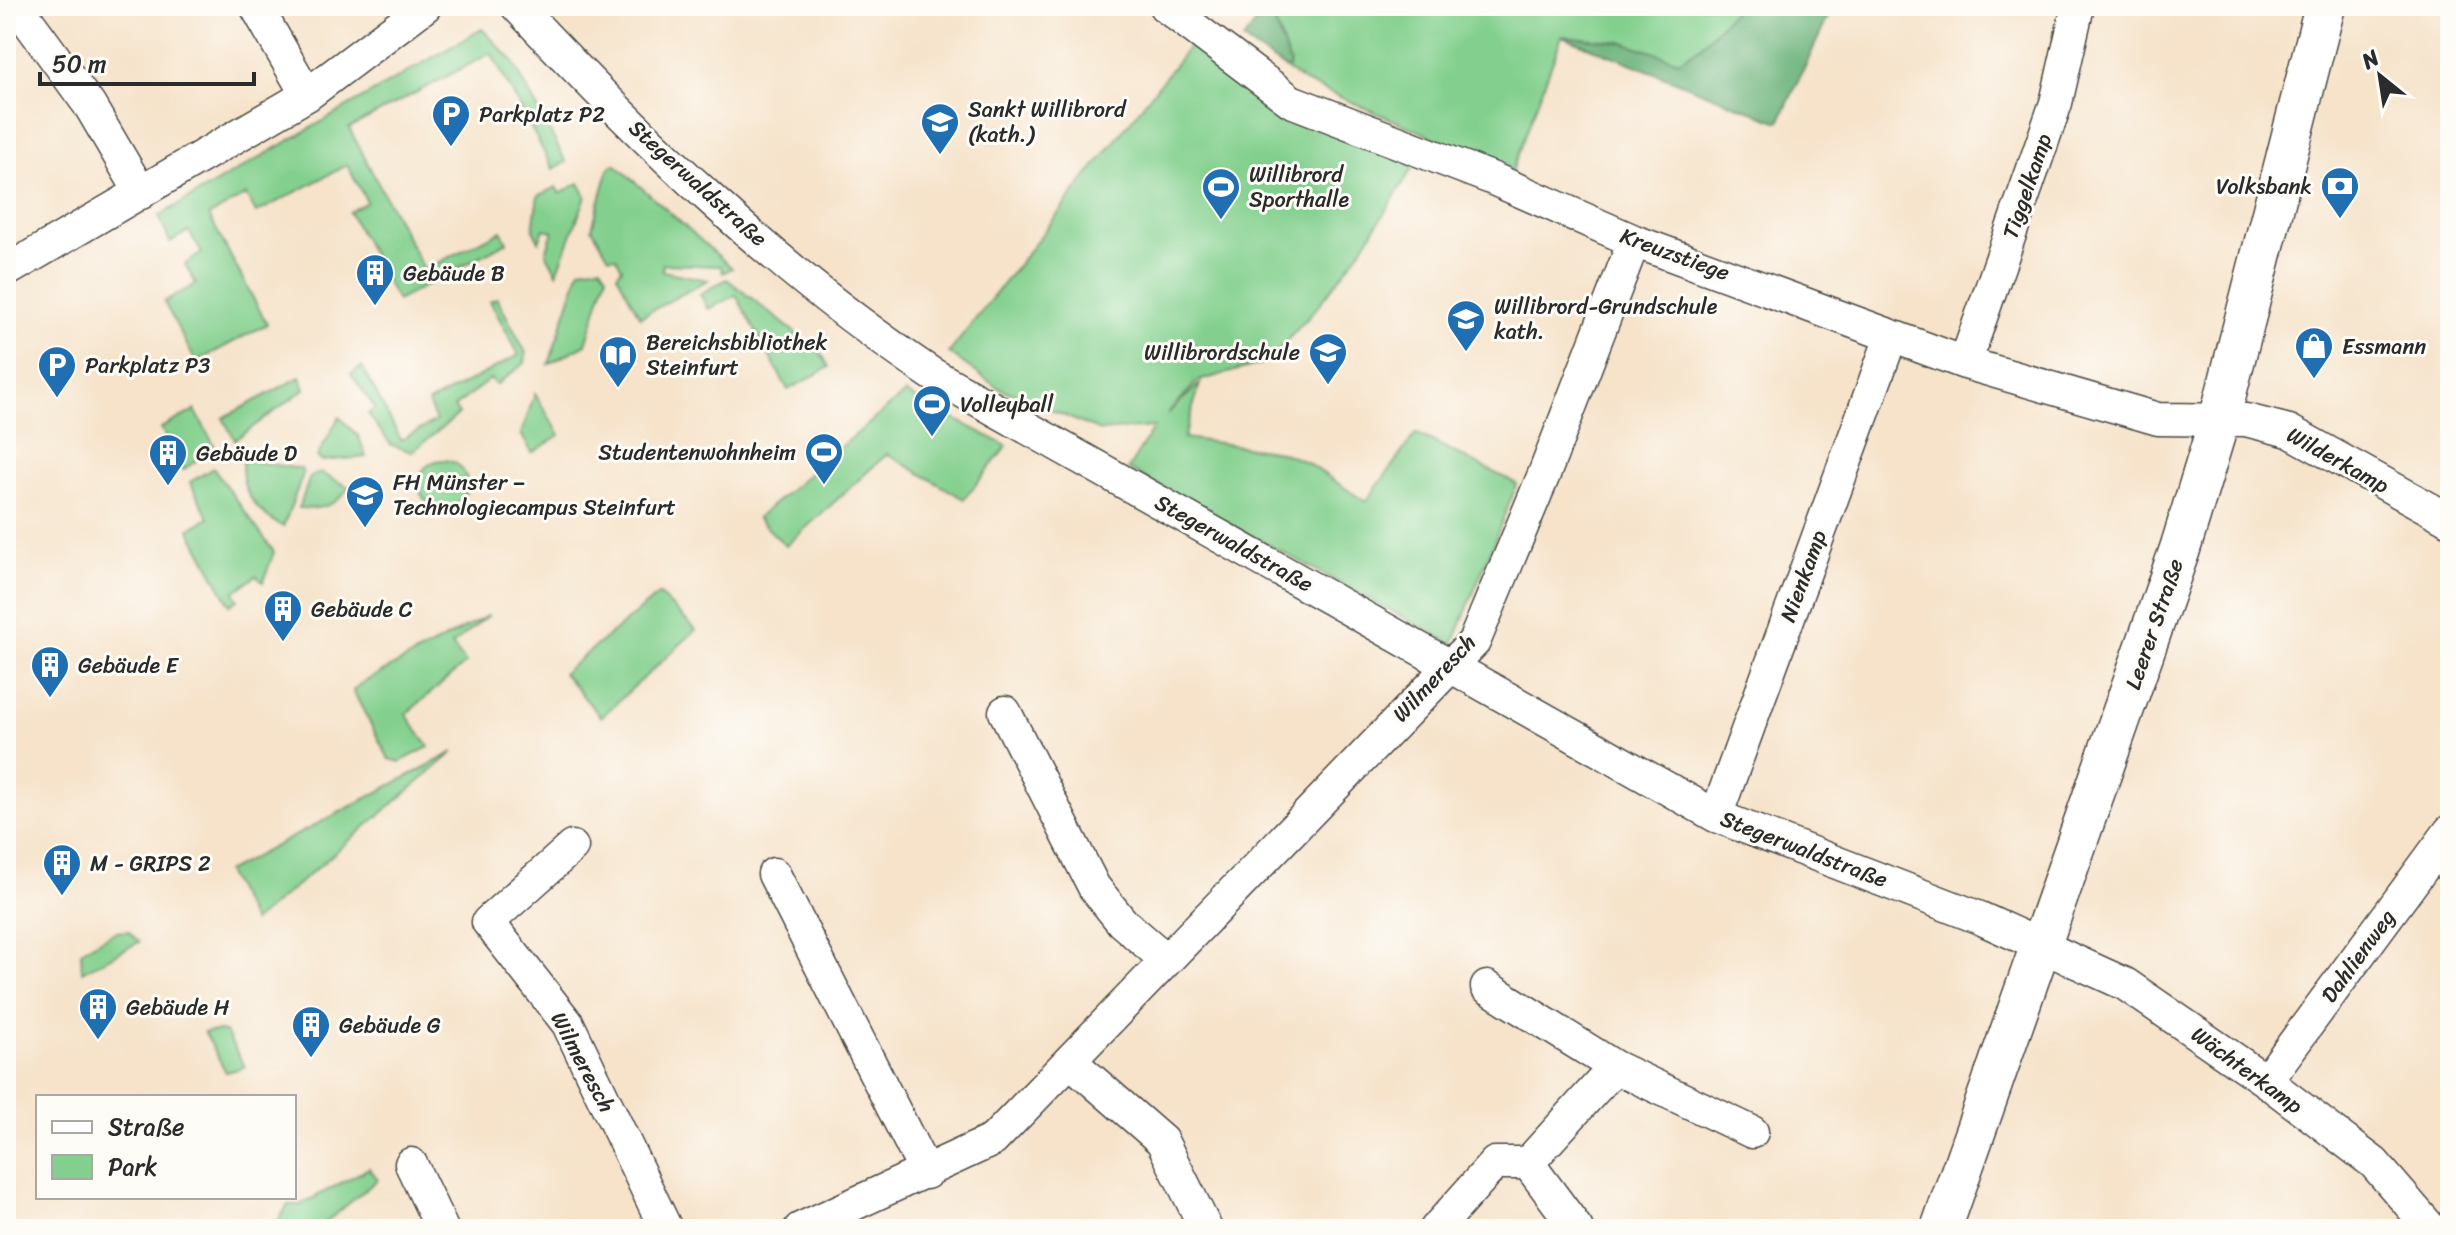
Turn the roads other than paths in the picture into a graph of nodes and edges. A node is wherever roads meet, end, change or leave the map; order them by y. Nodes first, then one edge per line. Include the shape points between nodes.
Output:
1 (17, 6) edge
2 (256, 6) edge
3 (425, 6) edge
4 (517, 6) edge
5 (1165, 6) edge
6 (2078, 6) edge
7 (2325, 6) edge
8 (307, 95) junction
9 (141, 193) junction
10 (1634, 241) junction
11 (6, 271) edge
12 (1891, 337) junction
13 (1965, 363) junction
14 (2219, 421) junction
15 (2450, 520) edge
16 (1450, 664) junction
17 (1005, 712) dead end
18 (1716, 816) junction
19 (2447, 841) edge
20 (572, 847) dead end
21 (774, 874) dead end
22 (2038, 946) junction
23 (1164, 958) junction
24 (1487, 987) dead end
25 (1070, 1061) junction
26 (1615, 1067) junction
27 (2266, 1081) junction
28 (1752, 1132) dead end
29 (1528, 1163) junction
30 (411, 1164) dead end
31 (926, 1173) junction
32 (442, 1229) edge
33 (666, 1229) edge
34 (800, 1229) edge
35 (1206, 1229) edge
36 (1436, 1229) edge
37 (1577, 1229) edge
38 (1941, 1229) edge
39 (2431, 1229) edge

1 - 9 street via 90,106
2 - 8 street
3 - 8 street
4 - 16 street, Stegerwaldstraße via 742,225 907,357
5 - 10 street, Kreuzstiege via 1291,101 1491,178
6 - 13 street, Tiggelkamp via 2056,103
7 - 14 street, Leerer Straße
8 - 9 street
9 - 11 street
10 - 12 street, Kreuzstiege
10 - 16 street, Wilmeresch via 1474,642
12 - 13 street, Kreuzstiege
12 - 18 street, Nienkamp
13 - 14 street, Kreuzstiege via 2158,419
14 - 15 street, Wilderkamp via 2246,420 2289,431
14 - 22 street, Leerer Straße via 2155,628
16 - 18 street, Stegerwaldstraße
16 - 23 street, Wilmeresch
17 - 23 street via 1094,887 1122,922
18 - 22 street, Stegerwaldstraße via 1980,918
19 - 27 street, Dahlienweg
20 - 33 street, Wilmeresch via 488,922 568,1024
21 - 31 street
22 - 27 street, Wächterkamp via 2125,984
22 - 38 street, Leerer Straße
23 - 25 street, Wilmeresch
24 - 26 street
25 - 31 street, Wilmeresch via 993,1140
25 - 35 street via 1162,1141
26 - 28 street
26 - 29 street
27 - 39 street, Wächterkamp via 2374,1163
29 - 36 street via 1495,1163
29 - 37 street
30 - 32 street
31 - 34 street, Wilmeresch

